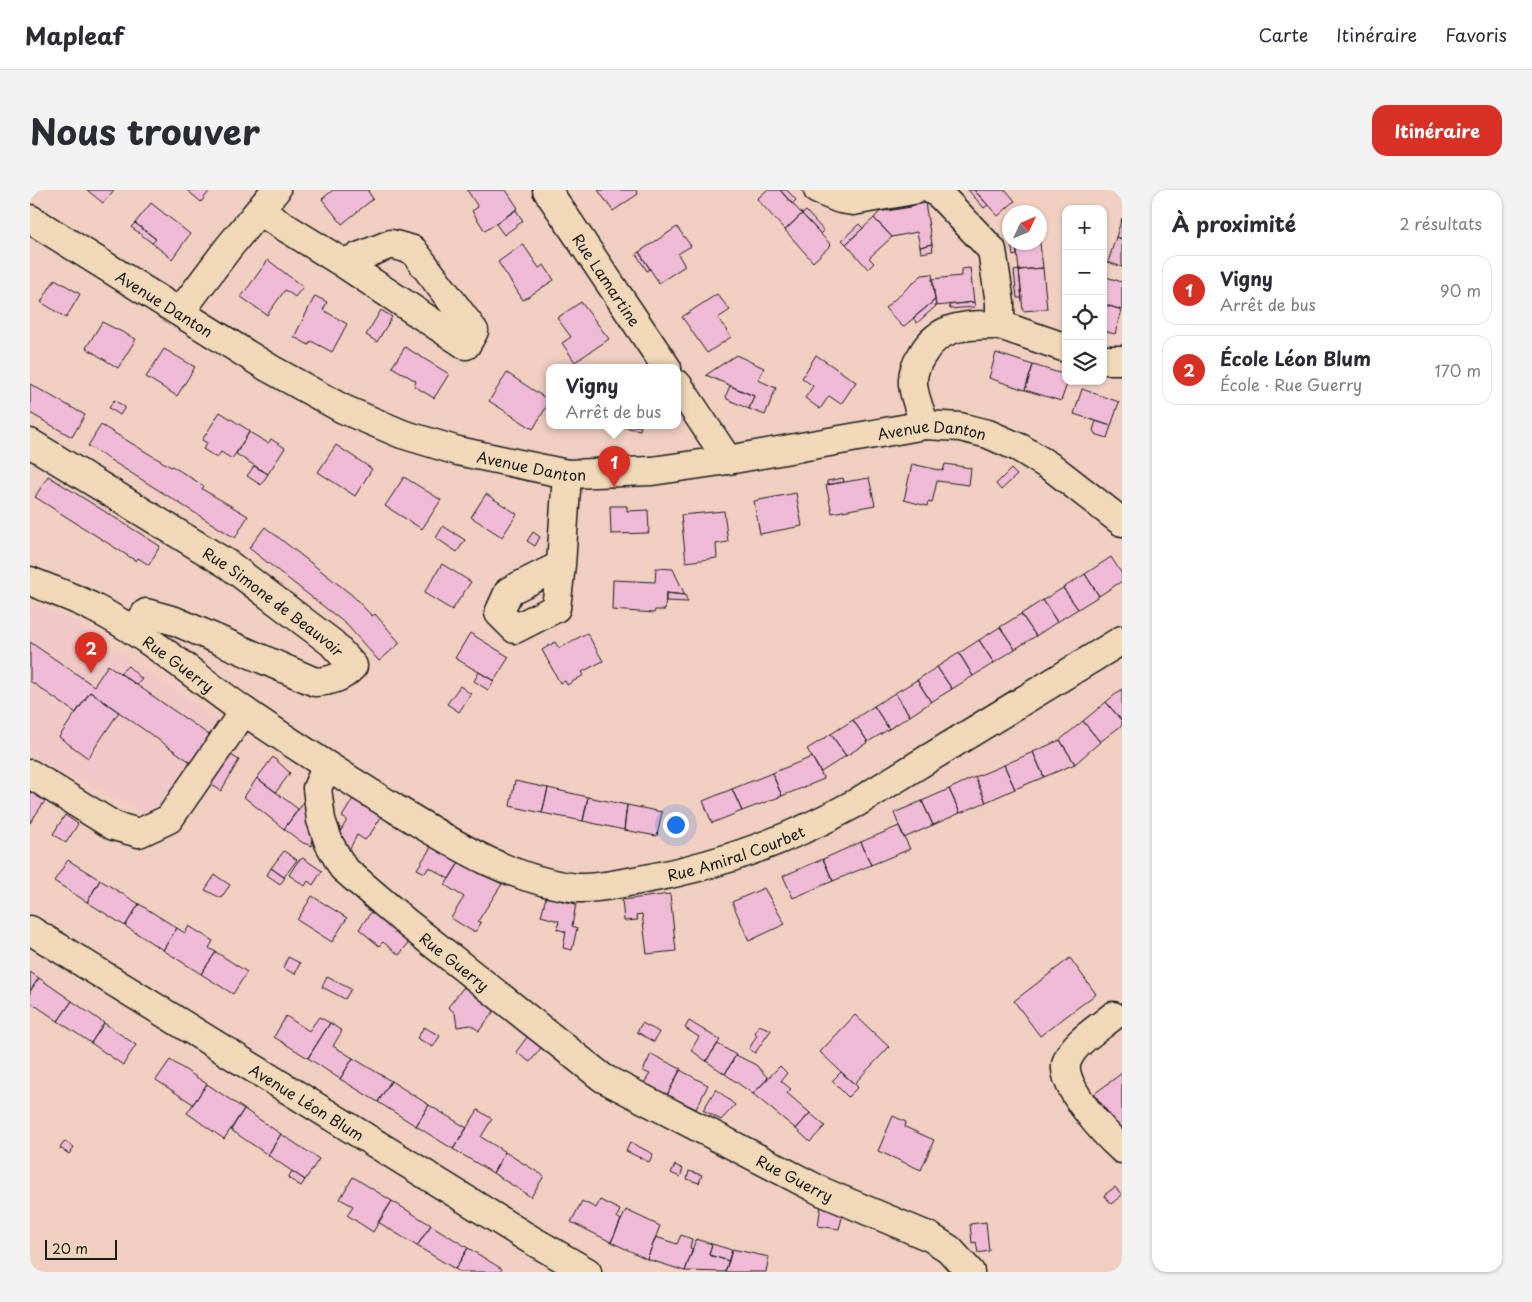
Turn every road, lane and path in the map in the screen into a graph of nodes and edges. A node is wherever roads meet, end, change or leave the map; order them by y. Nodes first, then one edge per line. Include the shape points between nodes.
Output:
1 (276, 190) edge
2 (548, 190) edge
3 (818, 190) edge
4 (913, 190) edge
5 (932, 190) edge
6 (259, 211) junction
7 (30, 219) edge
8 (343, 263) dead end
9 (180, 312) junction
10 (1000, 325) junction
11 (1062, 347) edge
12 (1107, 360) edge
13 (1122, 360) edge
14 (664, 364) edge
15 (681, 390) edge
16 (925, 426) junction
17 (30, 443) edge
18 (728, 460) junction
19 (567, 474) junction
20 (1122, 522) edge
21 (562, 565) dead end
22 (30, 581) edge
23 (134, 631) junction
24 (1122, 640) edge
25 (244, 711) junction
26 (327, 766) junction
27 (30, 774) edge
28 (30, 930) edge
29 (1113, 1016) dead end
30 (1122, 1149) edge
31 (587, 1272) edge
32 (970, 1272) edge

1 - 6 street
2 - 14 street, Rue Lamartine
3 - 4 street via 853,201
5 - 10 street via 992,250
6 - 8 street
6 - 9 street
7 - 9 street, Avenue Danton
9 - 19 street, Avenue Danton via 269,368 352,413 402,434 458,452
10 - 11 street
10 - 16 street via 955,327 942,332 928,345 913,375 913,386
12 - 13 street
15 - 18 street
16 - 18 street, Avenue Danton
16 - 20 street, Avenue Danton via 960,427 988,434 1020,448 1054,469
17 - 23 street, Rue Simone de Beauvoir via 229,565 332,644 353,666 345,675 329,682 315,682 175,621 146,613
18 - 19 street, Avenue Danton via 652,470
19 - 21 street
22 - 23 street, Rue Guerry via 94,608
23 - 25 street, Rue Guerry
24 - 26 street, Rue Amiral Courbet via 820,823 689,870 610,885 580,888 544,882 500,867
25 - 26 street, Rue Guerry
25 - 27 street via 169,819 139,833 114,826
26 - 32 street, Rue Guerry via 317,788 328,843 343,868 407,924 604,1078 823,1192 930,1237 949,1249
28 - 31 street, Avenue Léon Blum
29 - 30 street via 1074,1049 1066,1063 1070,1085 1102,1131

